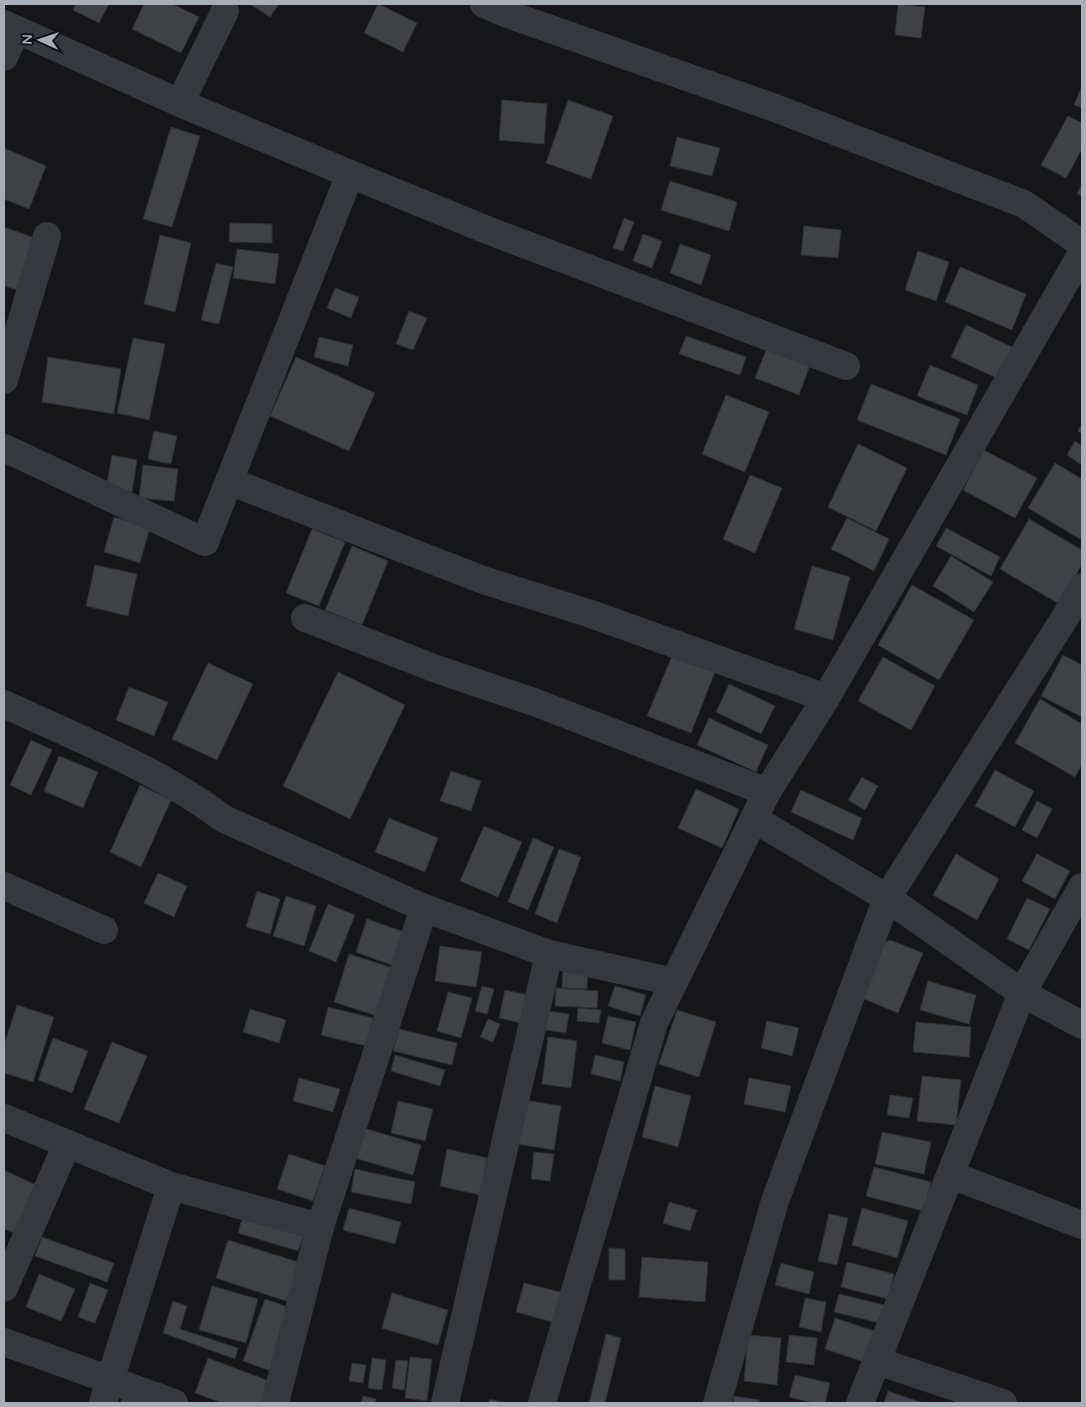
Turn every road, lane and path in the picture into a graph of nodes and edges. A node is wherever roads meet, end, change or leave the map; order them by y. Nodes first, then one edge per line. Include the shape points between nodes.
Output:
1 (499, 7) edge
2 (225, 11) dead end
3 (10, 27) edge
4 (4, 57) edge
5 (180, 103) junction
6 (350, 174) junction
7 (47, 236) dead end
8 (1082, 244) edge
9 (1082, 253) edge
10 (846, 366) dead end
11 (4, 380) edge
12 (4, 448) edge
13 (229, 481) junction
14 (1082, 586) edge
15 (305, 618) dead end
16 (826, 698) junction
17 (4, 704) edge
18 (767, 792) junction
19 (754, 819) junction
20 (4, 886) edge
21 (1082, 887) edge
22 (887, 898) junction
23 (424, 908) junction
24 (104, 930) dead end
25 (549, 954) junction
26 (674, 982) junction
27 (1022, 993) junction
28 (1082, 1025) edge
29 (4, 1118) edge
30 (68, 1144) junction
31 (950, 1175) junction
32 (171, 1186) junction
33 (1082, 1225) edge
34 (320, 1227) junction
35 (4, 1288) edge
36 (4, 1342) edge
37 (877, 1361) junction
38 (107, 1392) edge
39 (174, 1403) edge
40 (275, 1403) edge
41 (445, 1403) edge
42 (542, 1403) edge
43 (717, 1403) edge
44 (860, 1403) edge
45 (1003, 1403) edge

1 - 8 street via 1024,204
2 - 5 street
3 - 4 street
3 - 5 street
5 - 6 street
6 - 10 street via 487,230
6 - 13 street
7 - 11 street
9 - 16 street
12 - 13 street via 205,542
13 - 16 street via 483,580 588,613
14 - 22 street
15 - 18 street
16 - 18 street
17 - 23 street via 151,772 224,819
18 - 19 street
19 - 22 street
19 - 26 street
20 - 24 street
21 - 27 street
22 - 27 street
22 - 43 street via 775,1201
23 - 25 street
23 - 34 street
25 - 26 street
25 - 41 street
26 - 42 street via 654,1023
27 - 28 street
27 - 31 street
29 - 30 street
30 - 32 street
30 - 35 street
31 - 33 street
31 - 37 street
32 - 34 street
32 - 38 street
34 - 40 street
36 - 38 street
37 - 44 street
37 - 45 street
38 - 39 street

